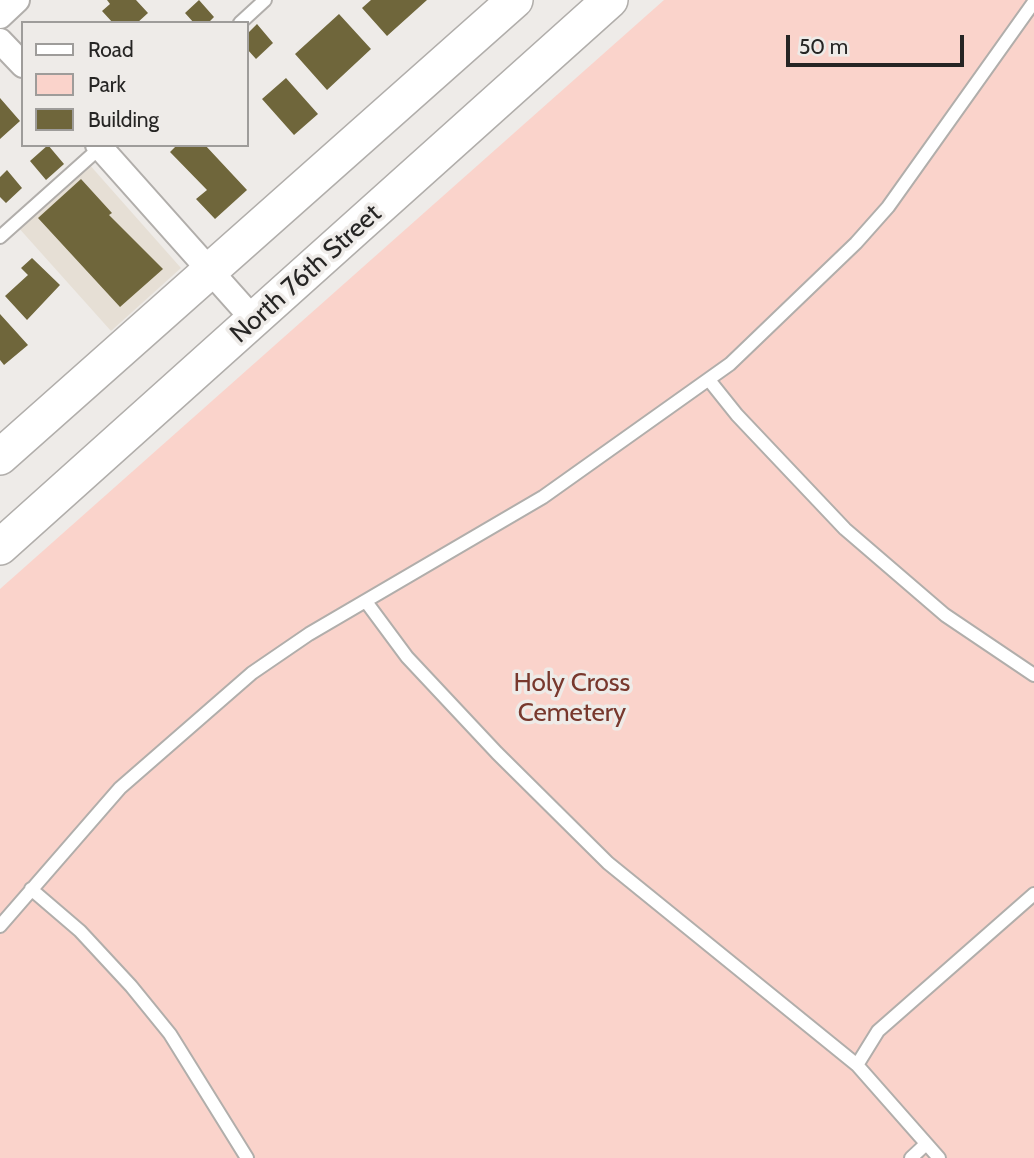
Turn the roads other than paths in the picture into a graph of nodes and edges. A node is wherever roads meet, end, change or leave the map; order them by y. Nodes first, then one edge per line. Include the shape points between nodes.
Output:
1 (18, 0) edge
2 (265, 0) edge
3 (515, 0) edge
4 (610, 0) edge
5 (1034, 2) edge
6 (0, 16) edge
7 (242, 21) edge
8 (0, 41) edge
9 (21, 63) edge
10 (99, 147) edge
11 (101, 147) edge
12 (0, 237) edge
13 (209, 272) junction
14 (254, 320) junction
15 (709, 380) junction
16 (0, 457) edge
17 (0, 547) edge
18 (367, 603) junction
19 (1034, 675) edge
20 (32, 889) junction
21 (1034, 894) edge
22 (0, 926) edge
23 (857, 1065) junction
24 (926, 1144) junction
25 (247, 1158) edge
26 (911, 1158) edge
27 (939, 1158) edge

1 - 6 street
2 - 7 lane
3 - 13 main road
4 - 14 main road, North 76th Street
5 - 15 lane via 888,207 820,279
8 - 9 street
10 - 12 lane
11 - 13 street
13 - 14 street
13 - 16 main road
14 - 17 main road, North 76th Street
15 - 18 lane via 543,497
15 - 19 lane via 845,529 945,615
18 - 20 lane via 309,634 253,673 189,727 120,788
18 - 23 lane via 407,657 608,863
20 - 22 lane
20 - 25 lane via 131,986 184,1055
21 - 23 lane via 878,1031
23 - 24 lane
24 - 26 lane
24 - 27 lane

